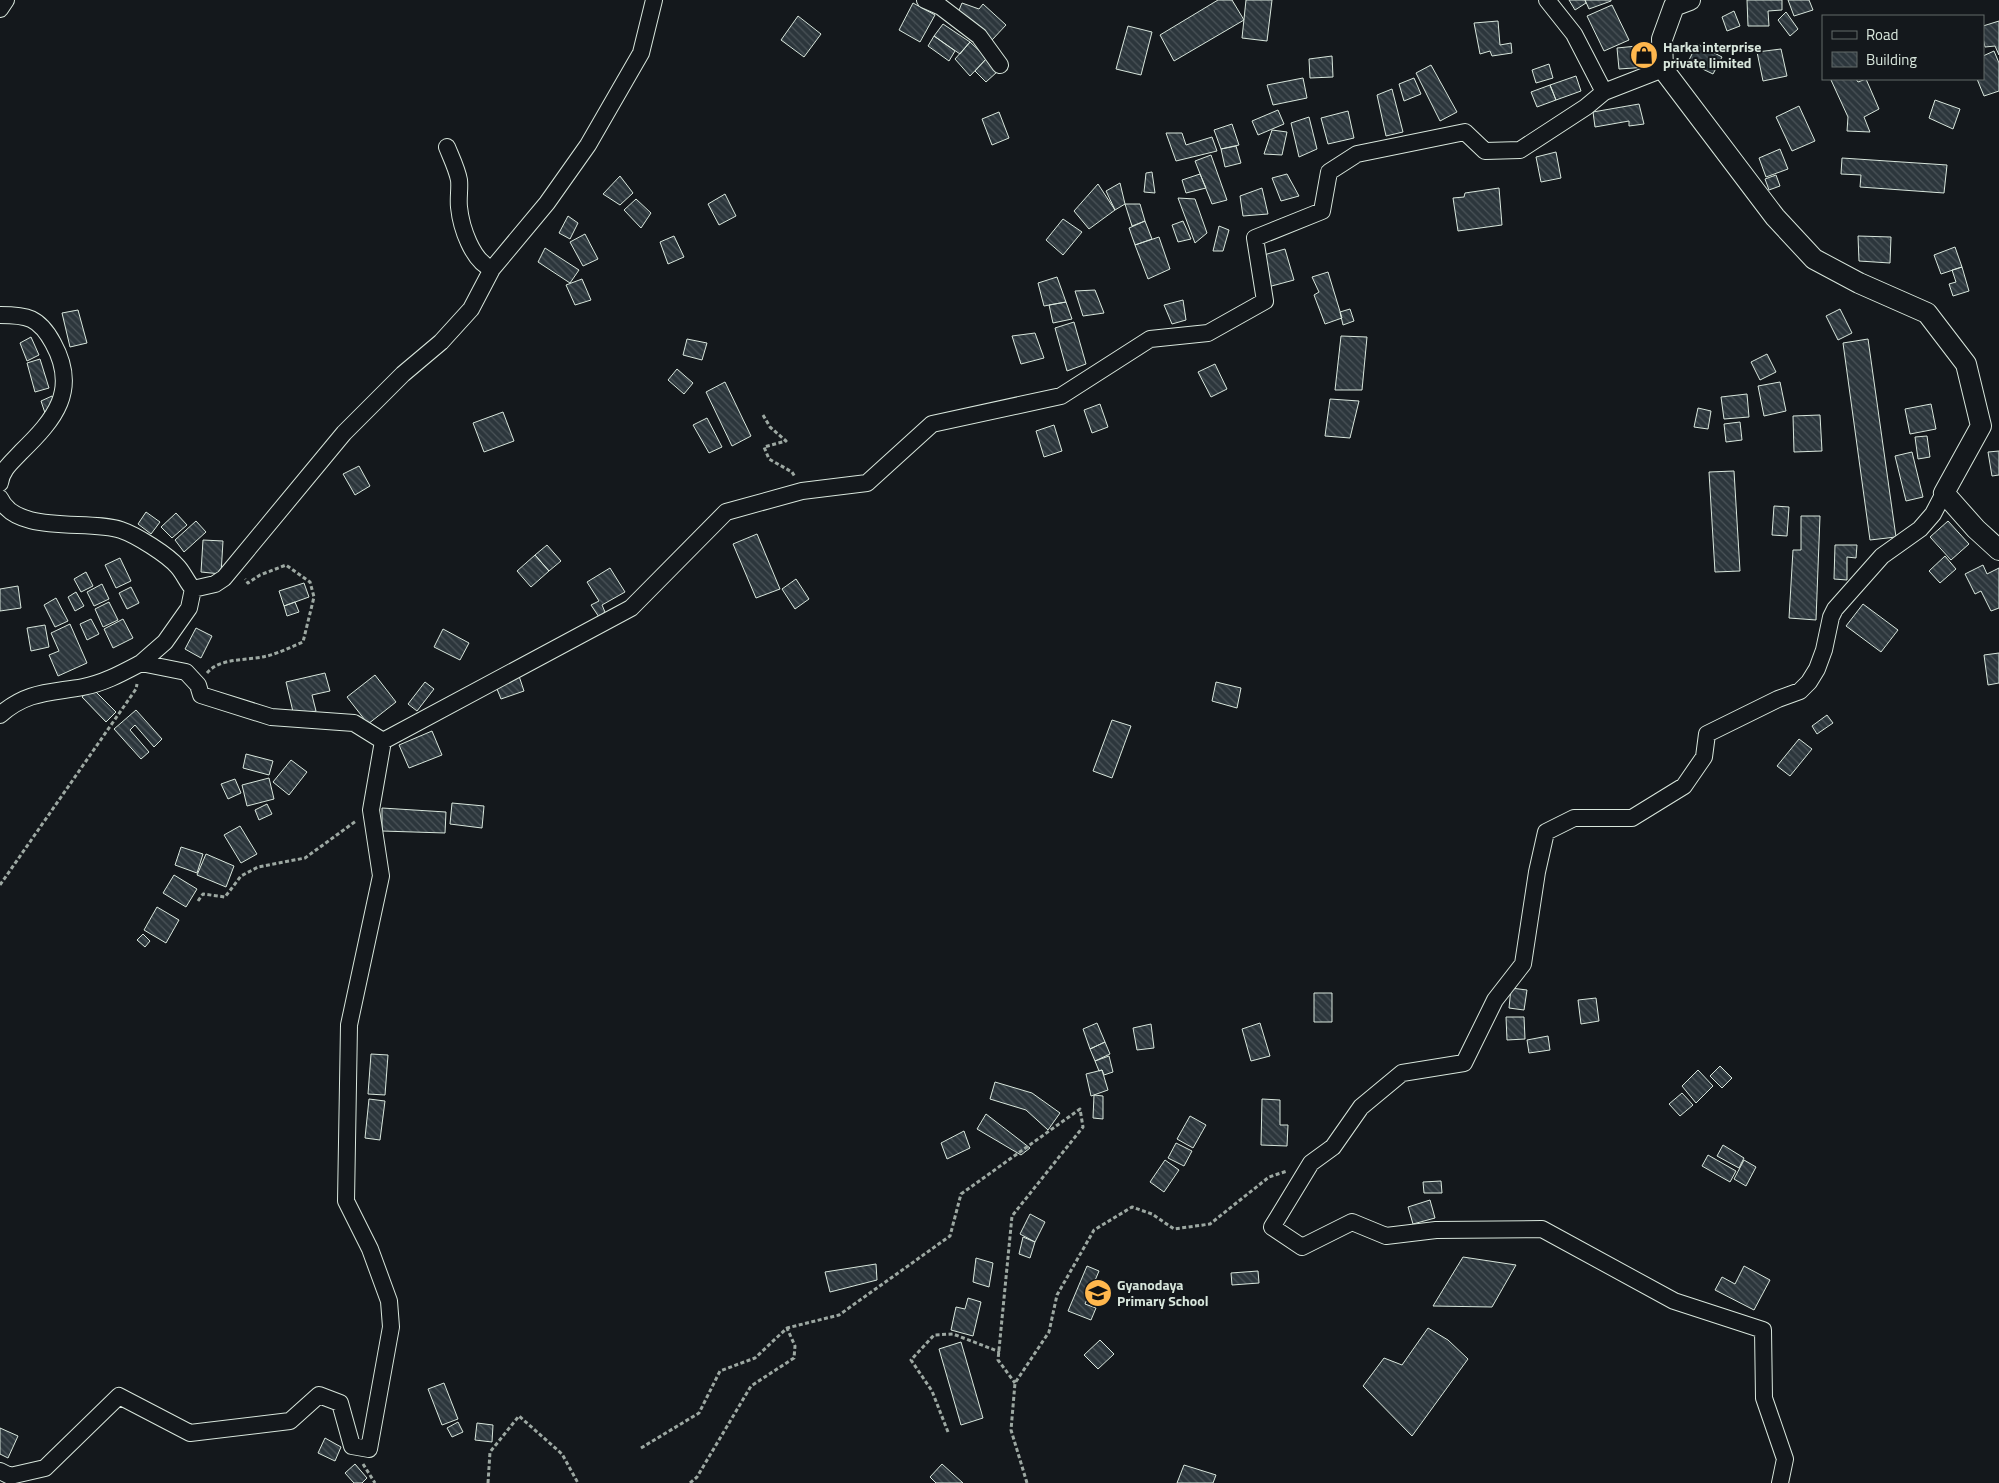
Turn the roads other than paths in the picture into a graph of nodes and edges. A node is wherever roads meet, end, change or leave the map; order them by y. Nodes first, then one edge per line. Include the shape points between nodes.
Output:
1 (6, 0) edge
2 (654, 0) edge
3 (925, 0) edge
4 (1547, 0) edge
5 (1690, 0) edge
6 (0, 9) edge
7 (1000, 65) dead end
8 (1663, 69) junction
9 (1604, 92) junction
10 (447, 147) dead end
11 (492, 269) junction
12 (0, 315) edge
13 (0, 483) edge
14 (1944, 493) junction
15 (0, 498) edge
16 (1999, 550) edge
17 (193, 589) junction
18 (141, 664) junction
19 (0, 715) edge
20 (383, 741) junction
21 (0, 1471) edge
22 (1780, 1483) edge

1 - 6 street
2 - 11 street via 641,54 588,145
3 - 7 street via 941,7 978,36
4 - 9 street via 1574,34
5 - 8 street via 1674,6 1662,39
8 - 9 street
8 - 14 street via 1775,217 1814,259 1927,313 1966,364 1981,426
9 - 20 street via 1520,150 1485,151 1465,132 1357,154 1329,172 1322,211 1255,238 1265,301 1208,333 1150,339 1061,396 932,424 867,483 802,491 726,512 631,608
10 - 11 street via 459,178 459,208 464,228 474,252 484,266
11 - 17 street via 465,316 344,433 236,566 215,584
12 - 13 street via 26,316 44,330 61,358 64,381 60,402 52,419 8,466
14 - 16 street
14 - 22 street via 1920,529 1882,556 1836,609 1817,668 1800,690 1707,734 1704,757 1684,786 1632,818 1574,818 1546,832 1523,964 1494,1000 1464,1063 1402,1073 1361,1107 1333,1147 1311,1164 1272,1227 1302,1247 1352,1222 1386,1236 1436,1230 1542,1229 1674,1301 1762,1330 1764,1398 1785,1459
15 - 17 street via 7,509 36,521 112,528 132,535 179,567
17 - 18 street via 189,608 165,642
18 - 19 street via 84,686 27,697
18 - 20 street via 186,672 198,685 201,695 271,717 354,723
20 - 21 street via 371,810 381,876 349,1026 346,1201 370,1249 388,1301 391,1327 369,1450 352,1446 340,1403 319,1395 290,1421 190,1433 119,1396 45,1468 10,1476

